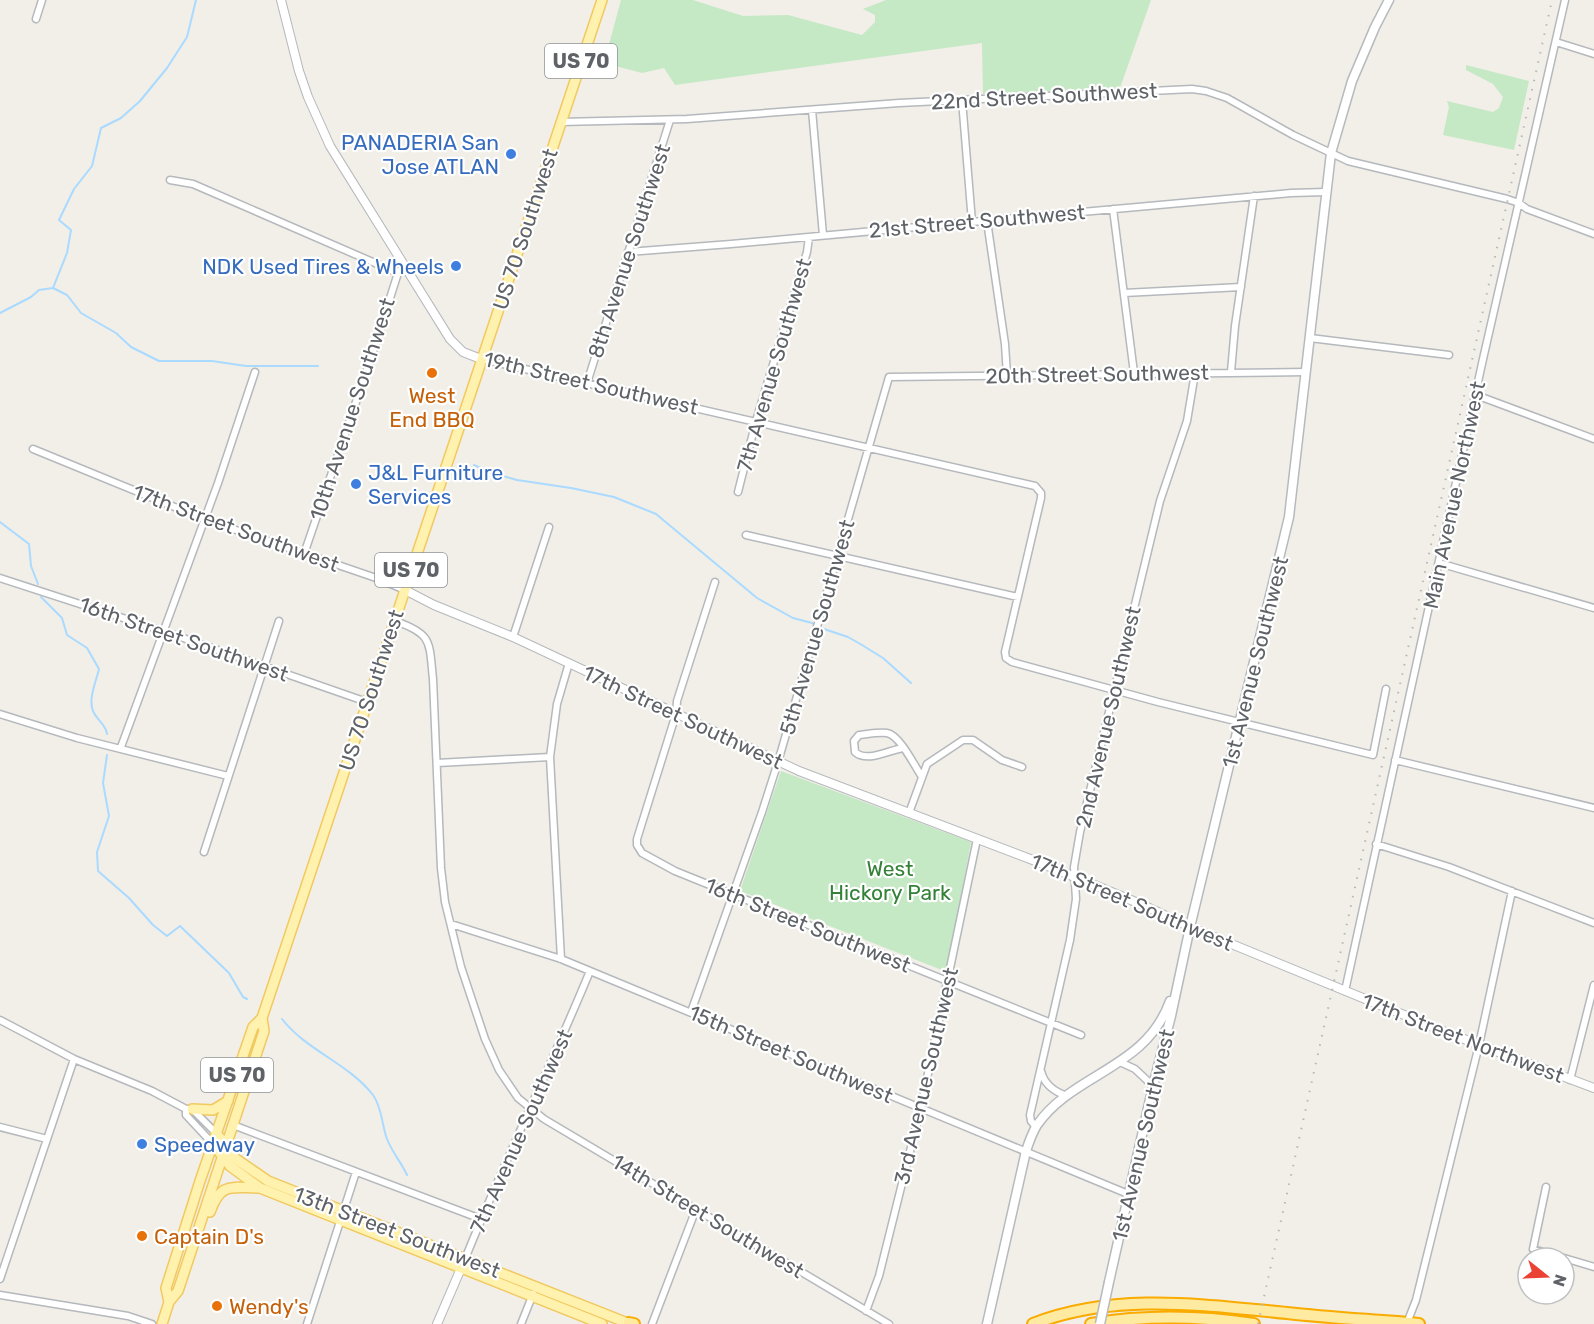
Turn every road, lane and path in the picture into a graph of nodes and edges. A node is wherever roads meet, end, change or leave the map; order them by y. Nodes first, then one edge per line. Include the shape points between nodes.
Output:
1 (42, 0) edge
2 (281, 0) edge
3 (602, 0) edge
4 (1389, 0) edge
5 (1565, 0) edge
6 (36, 19) dead end
7 (1556, 42) junction
8 (1594, 54) edge
9 (962, 100) junction
10 (812, 110) junction
11 (670, 120) junction
12 (560, 122) junction
13 (1331, 153) junction
14 (170, 180) dead end
15 (1326, 192) junction
16 (1254, 196) junction
17 (1519, 203) junction
18 (1113, 209) junction
19 (987, 220) junction
20 (972, 222) junction
21 (1592, 233) edge
22 (823, 235) junction
23 (808, 237) junction
24 (627, 252) junction
25 (404, 266) junction
26 (398, 273) junction
27 (1241, 287) junction
28 (1124, 293) junction
29 (1310, 338) junction
30 (1449, 355) dead end
31 (481, 359) junction
32 (255, 372) dead end
33 (1231, 372) junction
34 (1306, 372) junction
35 (1195, 373) junction
36 (1134, 374) junction
37 (1007, 375) junction
38 (889, 377) joint
39 (587, 383) junction
40 (1476, 395) junction
41 (756, 421) junction
42 (1594, 439) edge
43 (868, 447) junction
44 (33, 449) dead end
45 (738, 492) dead end
46 (204, 519) junction
47 (549, 527) dead end
48 (746, 535) dead end
49 (304, 554) junction
50 (837, 556) junction
51 (1439, 563) junction
52 (0, 578) edge
53 (715, 582) dead end
54 (405, 590) junction
55 (1018, 597) junction
56 (1594, 608) edge
57 (279, 621) dead end
58 (394, 621) junction
59 (162, 631) junction
60 (513, 637) junction
61 (569, 663) junction
62 (264, 667) junction
63 (1386, 688) dead end
64 (1114, 690) junction
65 (367, 702) junction
66 (0, 714) edge
67 (676, 714) junction
68 (1240, 722) junction
69 (121, 747) junction
70 (903, 748) junction
71 (550, 757) junction
72 (1395, 760) junction
73 (778, 762) junction
74 (437, 763) junction
75 (1022, 767) dead end
76 (228, 776) junction
77 (922, 777) junction
78 (1594, 808) edge
79 (909, 813) junction
80 (977, 839) junction
81 (1376, 844) junction
82 (204, 852) dead end
83 (1074, 876) junction
84 (1512, 891) junction
85 (732, 895) junction
86 (1594, 922) edge
87 (451, 924) junction
88 (1190, 927) junction
89 (561, 959) junction
90 (590, 971) junction
91 (1179, 975) junction
92 (948, 981) junction
93 (1594, 985) edge
94 (1333, 986) joint
95 (1346, 991) junction
96 (691, 1012) junction
97 (262, 1018) junction
98 (0, 1020) edge
99 (1051, 1023) junction
100 (1081, 1035) dead end
101 (1479, 1045) junction
102 (74, 1059) junction
103 (1120, 1062) junction
104 (1041, 1065) junction
105 (1570, 1080) junction
106 (1153, 1086) junction
107 (1594, 1088) edge
108 (1067, 1096) junction
109 (228, 1101) junction
110 (921, 1107) junction
111 (529, 1108) junction
112 (189, 1109) junction
113 (233, 1125) junction
114 (0, 1127) edge
115 (1036, 1127) junction
116 (217, 1134) junction
117 (47, 1139) junction
118 (213, 1144) junction
119 (226, 1146) junction
120 (1026, 1151) junction
121 (222, 1156) junction
122 (356, 1172) junction
123 (1546, 1187) dead end
124 (260, 1188) junction
125 (1128, 1194) junction
126 (696, 1209) junction
127 (344, 1211) junction
128 (481, 1219) junction
129 (340, 1221) junction
130 (1534, 1246) edge
131 (465, 1259) junction
132 (188, 1260) junction
133 (1576, 1262) edge
134 (1594, 1267) edge
135 (461, 1269) junction
136 (0, 1279) edge
137 (536, 1286) junction
138 (0, 1295) edge
139 (532, 1296) junction
140 (169, 1302) junction
141 (866, 1311) junction
142 (1241, 1323) edge
143 (1407, 1323) edge
144 (152, 1324) edge
145 (162, 1324) edge
146 (307, 1324) edge
147 (437, 1324) edge
148 (521, 1324) edge
149 (602, 1324) edge
150 (631, 1324) edge
151 (652, 1324) edge
152 (889, 1324) edge
153 (987, 1324) edge
154 (1033, 1324) edge
155 (1091, 1324) edge
156 (1100, 1324) edge
157 (1254, 1324) edge
158 (1419, 1324) edge

1 - 6 street
2 - 25 street, 19th Street Southwest via 299,70 319,124
3 - 12 main road, US 70
4 - 13 main road, 1st Avenue Southwest via 1352,81
5 - 7 street, Main Avenue Northwest
7 - 8 street
7 - 17 street, Main Avenue Northwest
9 - 10 street, 22nd Street Southwest
9 - 13 street, 22nd Street Southwest via 1203,90 1227,98
9 - 20 street
10 - 11 street, 22nd Street Southwest
10 - 22 street
11 - 12 street, 22nd Street Southwest
11 - 24 street, 8th Avenue Southwest
12 - 31 main road, US 70 Southwest / US 70
13 - 15 main road, 1st Avenue Southwest
13 - 17 street, 22nd Street Southwest via 1365,166
14 - 26 street via 193,184
15 - 16 street, 21st Street Southwest
15 - 29 main road, 1st Avenue Southwest
16 - 18 street, 21st Street Southwest
16 - 27 street
17 - 21 street, 22nd Street Southwest
17 - 40 street, Main Avenue Northwest
18 - 19 street, 21st Street Southwest
18 - 28 street
19 - 20 street, 21st Street Southwest
19 - 37 street
20 - 22 street, 21st Street Southwest
22 - 23 street, 21st Street Southwest
23 - 24 street, 21st Street Southwest
23 - 41 street, 7th Avenue Southwest via 807,252
24 - 39 street, 8th Avenue Southwest
25 - 26 street, 10th Avenue Southwest
25 - 31 street, 19th Street Southwest via 450,339 463,352
26 - 49 street, 10th Avenue Southwest
27 - 28 street
27 - 33 street
28 - 36 street
29 - 30 street
29 - 34 main road, 1st Avenue Southwest
31 - 39 street, 19th Street Southwest
31 - 54 main road, US 70 Southwest / US 70
32 - 46 street
33 - 34 street, 20th Street Southwest
33 - 35 street, 20th Street Southwest
34 - 68 main road, 1st Avenue Southwest via 1289,517
35 - 36 street, 20th Street Southwest
35 - 64 street, 2nd Avenue Southwest via 1187,421 1160,501
36 - 37 street, 20th Street Southwest
37 - 38 street, 20th Street Southwest
38 - 43 street, 5th Avenue Southwest
39 - 41 street, 19th Street Southwest
40 - 42 street
40 - 51 street, Main Avenue Northwest
41 - 43 street, 19th Street Southwest
41 - 45 street, 7th Avenue Southwest
43 - 50 street, 5th Avenue Southwest
43 - 55 street, 19th Street Southwest via 1038,488 1041,498
44 - 46 street, 17th Street Southwest
46 - 49 street, 17th Street Southwest
46 - 59 street
47 - 60 street
48 - 50 street
49 - 54 street, 17th Street Southwest
50 - 55 street
50 - 73 street, 5th Avenue Southwest
51 - 56 street
51 - 72 street, Main Avenue Northwest
52 - 59 street, 16th Street Southwest
53 - 67 street
54 - 58 main road, US 70 Southwest / US 70
54 - 60 street, 17th Street Southwest
55 - 64 street via 1006,658
57 - 62 street
58 - 65 main road, US 70 Southwest / US 70
58 - 74 street, 14th Street Southwest via 418,630 430,648
59 - 62 street, 16th Street Southwest
59 - 69 street
60 - 61 street, 17th Street Southwest
61 - 67 street, 17th Street Southwest
61 - 71 street via 557,704
62 - 65 street, 16th Street Southwest
62 - 76 street
63 - 68 street via 1373,755
64 - 68 street
64 - 83 street, 2nd Avenue Southwest via 1080,832
65 - 97 main road, US 70 Southwest / US 70
66 - 69 street
67 - 73 street, 17th Street Southwest
67 - 85 street, 16th Street Southwest via 637,839 639,850
68 - 88 main road, 1st Avenue Southwest
69 - 76 street
70 - 70 street via 887,733 859,735 854,741 855,752 860,756
70 - 77 street
71 - 74 street
71 - 89 street
72 - 78 street
72 - 81 street, Main Avenue Northwest
73 - 79 street, 17th Street Southwest
73 - 85 street, 5th Avenue Southwest
74 - 87 street, 14th Street Southwest via 441,868
75 - 77 street via 968,739 927,764
76 - 82 street
77 - 79 street
79 - 80 street, 17th Street Southwest
80 - 83 street, 17th Street Southwest
80 - 92 street, 3rd Avenue Southwest
81 - 84 street
81 - 95 street, Main Avenue Northwest
83 - 88 street, 17th Street Southwest
83 - 99 street, 2nd Avenue Southwest via 1076,899 1070,940
84 - 86 street
84 - 101 street
85 - 92 street, 16th Street Southwest
85 - 96 street, 5th Avenue Southwest
87 - 89 street, 15th Street Southwest
87 - 111 street, 14th Street Southwest via 489,1050 511,1089
88 - 91 main road, 1st Avenue Southwest
88 - 94 street, 17th Street Southwest
89 - 90 street, 15th Street Southwest
90 - 96 street, 15th Street Southwest
90 - 111 street, 7th Avenue Southwest
91 - 103 main road, 2nd Avenue Southwest via 1154,1032
91 - 106 main road, 1st Avenue Southwest
92 - 99 street, 16th Street Southwest
92 - 110 street, 3rd Avenue Southwest
93 - 105 street
94 - 95 street, 17th Street Northwest
95 - 101 street, 17th Street Northwest
96 - 110 street, 15th Street Southwest
97 - 109 main road, US 70 Southwest / US 70 via 253,1027
97 - 113 main road, US 70 Southwest / US 70 via 264,1031
98 - 102 street, 13th Street Southwest
99 - 100 street, 16th Street Southwest
99 - 104 street, 2nd Avenue Southwest
101 - 105 street, 17th Street Northwest
101 - 143 street
102 - 112 street, 13th Street Southwest
102 - 117 street
103 - 106 street via 1135,1069
103 - 108 main road, 2nd Avenue Southwest
104 - 108 street via 1047,1083
104 - 115 street, 2nd Avenue Southwest via 1030,1115
105 - 107 street, 17th Street Northwest
106 - 125 main road, 1st Avenue Southwest
108 - 115 main road, 2nd Avenue Southwest
109 - 112 main road via 213,1110
109 - 116 main road, US 70 Southwest / US 70
110 - 120 street, 15th Street Southwest
110 - 141 street, 3rd Avenue Southwest via 879,1276
111 - 126 street, 14th Street Southwest
111 - 128 street, 7th Avenue Southwest
112 - 116 street, 13th Street Southwest
112 - 118 street, 13th Street Southwest via 186,1115
113 - 119 main road, US 70 Southwest / US 70
113 - 122 street
114 - 117 street
115 - 120 main road, 2nd Avenue Southwest
116 - 118 main road, US 70 Southwest / US 70
116 - 119 main road, 13th Street Southwest
117 - 136 street
118 - 121 main road, 13th Street Southwest
118 - 140 main road, US 70 Southwest / US 70 via 166,1288
119 - 121 main road, US 70 Southwest / US 70
119 - 127 main road, 13th Street Southwest via 258,1176
120 - 125 street, 15th Street Southwest
120 - 153 main road, 2nd Avenue Southwest
121 - 124 main road, 13th Street Southwest via 237,1173
121 - 132 main road, US 70 Southwest / US 70
122 - 127 street
122 - 128 street
123 - 130 street
124 - 129 main road, 13th Street Southwest
124 - 132 main road via 237,1186 217,1195 197,1251
125 - 156 main road, 1st Avenue Southwest, bridge
126 - 141 street, 14th Street Southwest
126 - 151 street
127 - 129 street
127 - 131 main road, 13th Street Southwest
128 - 131 street, 7th Avenue Southwest
129 - 135 main road, 13th Street Southwest
129 - 146 street
131 - 135 street, 7th Avenue Southwest
131 - 137 main road, 13th Street Southwest
132 - 140 main road, US 70 Southwest / US 70 via 178,1291
133 - 134 street
135 - 139 main road, 13th Street Southwest
135 - 147 street, 7th Avenue Southwest
137 - 139 street
137 - 150 main road, 13th Street Southwest
138 - 144 street
139 - 148 street
139 - 149 main road, 13th Street Southwest
140 - 145 main road, US 70 Southwest / US 70
141 - 152 street, 14th Street Southwest
142 - 155 highway via 1155,1317
142 - 157 highway
143 - 154 highway via 1157,1302 1117,1304
143 - 158 highway

